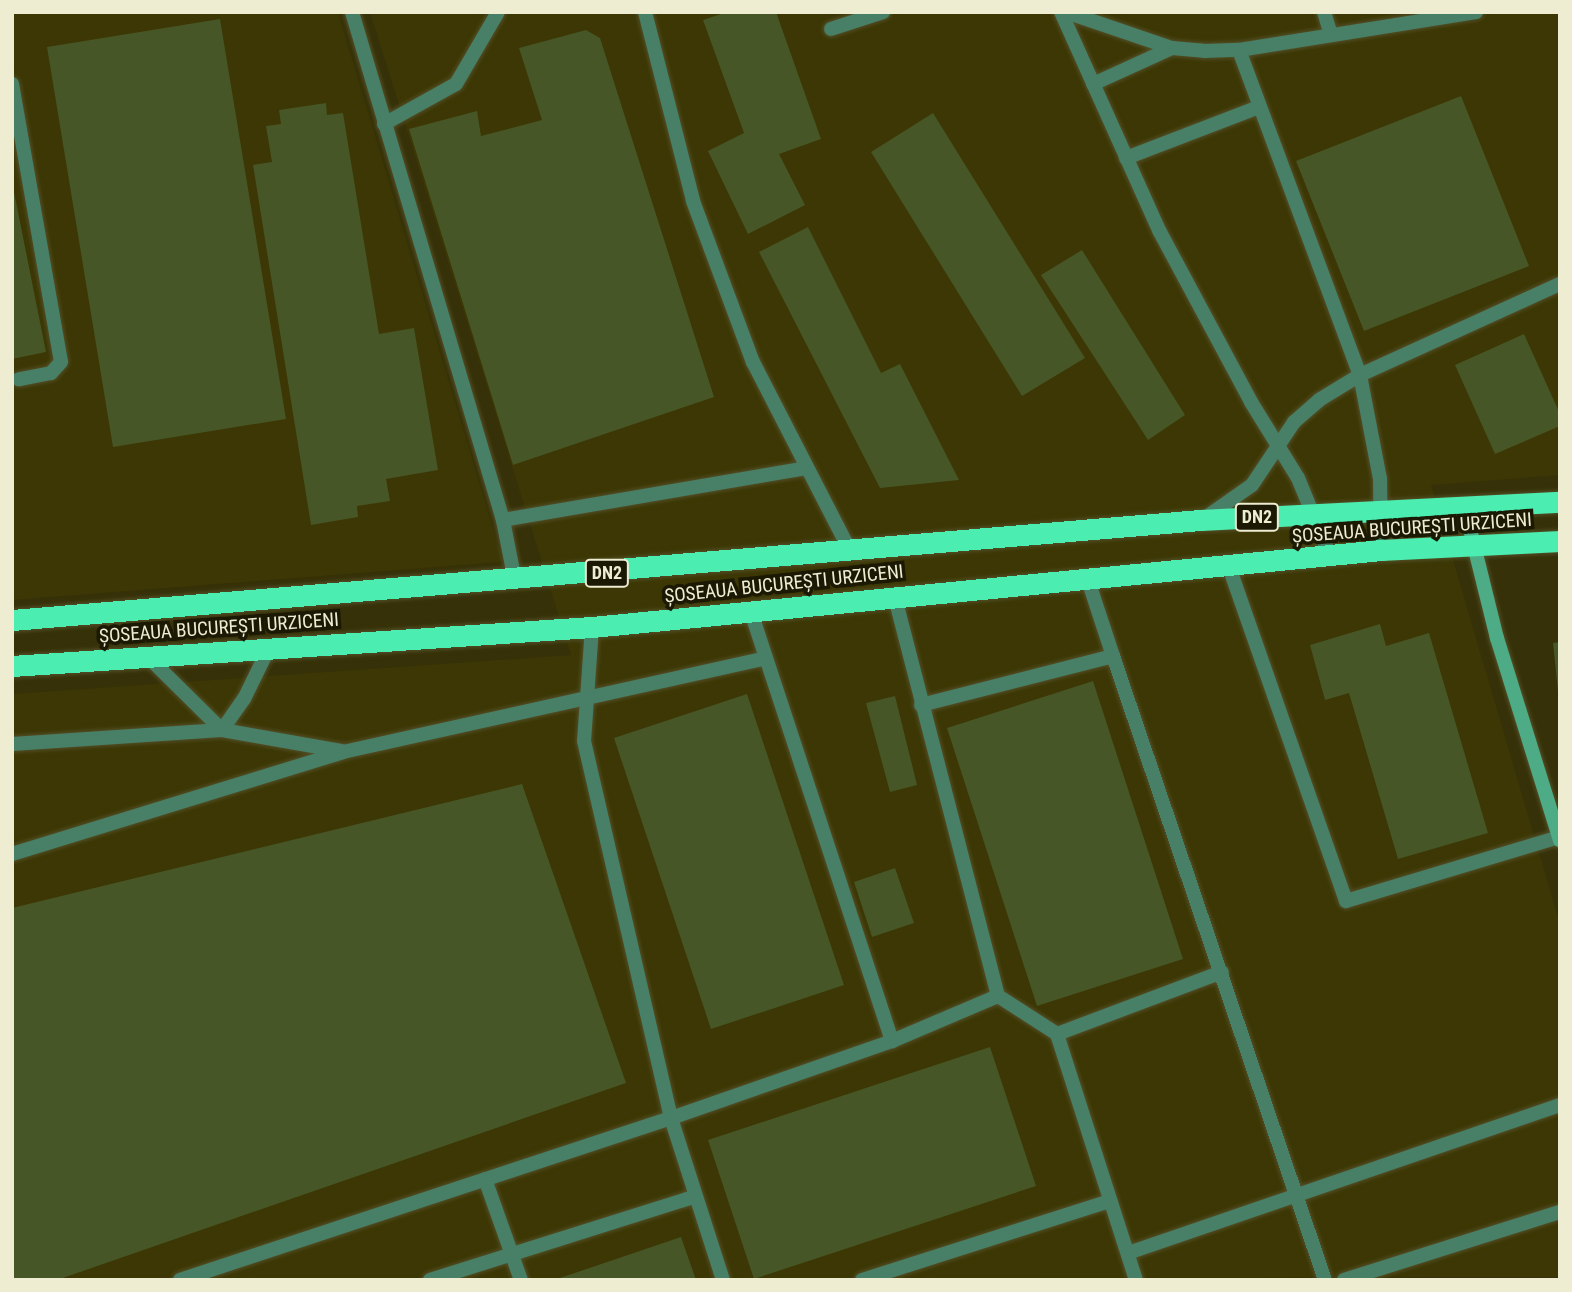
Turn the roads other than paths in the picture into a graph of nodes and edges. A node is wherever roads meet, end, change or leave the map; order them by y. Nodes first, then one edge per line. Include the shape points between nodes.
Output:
1 (352, 12) edge
2 (498, 12) edge
3 (645, 12) edge
4 (883, 12) edge
5 (1063, 12) edge
6 (1324, 12) edge
7 (1476, 12) edge
8 (487, 19) edge
9 (831, 29) dead end
10 (1330, 32) junction
11 (1172, 48) junction
12 (1238, 50) junction
13 (12, 84) edge
14 (1093, 84) junction
15 (1259, 107) junction
16 (384, 124) junction
17 (1126, 158) junction
18 (1560, 284) edge
19 (1360, 375) junction
20 (19, 379) dead end
21 (1279, 444) junction
22 (807, 467) junction
23 (1560, 502) edge
24 (1465, 509) junction
25 (1381, 511) junction
26 (1314, 513) junction
27 (503, 520) junction
28 (1201, 520) junction
29 (1560, 541) edge
30 (1475, 546) junction
31 (1381, 550) junction
32 (850, 551) junction
33 (1330, 556) junction
34 (1228, 564) junction
35 (1087, 577) junction
36 (514, 581) junction
37 (894, 595) junction
38 (751, 612) junction
39 (12, 620) edge
40 (592, 627) junction
41 (270, 646) junction
42 (147, 656) junction
43 (1113, 656) junction
44 (763, 659) junction
45 (12, 666) edge
46 (586, 695) junction
47 (921, 705) junction
48 (222, 730) junction
49 (12, 744) edge
50 (343, 752) junction
51 (1559, 838) edge
52 (12, 854) edge
53 (1222, 972) junction
54 (998, 996) junction
55 (1058, 1034) junction
56 (892, 1041) junction
57 (1560, 1105) edge
58 (671, 1118) junction
59 (485, 1179) junction
60 (694, 1197) junction
61 (1297, 1197) junction
62 (1110, 1200) junction
63 (1560, 1212) edge
64 (1128, 1253) junction
65 (512, 1254) junction
66 (180, 1280) edge
67 (430, 1280) edge
68 (522, 1280) edge
69 (723, 1280) edge
70 (862, 1280) edge
71 (1136, 1280) edge
72 (1325, 1280) edge
73 (1344, 1280) edge

1 - 16 lane
2 - 8 lane
3 - 22 lane via 693,201 753,362
4 - 9 lane
5 - 11 lane
5 - 14 lane
6 - 10 lane
7 - 10 lane
8 - 16 lane via 456,83
10 - 12 lane
11 - 12 lane
11 - 14 lane
12 - 15 lane
13 - 20 lane via 61,362 51,373
14 - 17 lane
15 - 17 lane
15 - 19 lane
16 - 27 lane
17 - 21 lane via 1160,232 1251,402
18 - 19 lane
19 - 21 lane via 1319,400 1294,422
19 - 25 lane via 1373,427
21 - 26 lane
21 - 28 lane via 1252,485
22 - 27 lane
22 - 32 lane
23 - 24 highway, ȘOSEAUA BUCUREȘTI URZICENI / DN2
24 - 25 highway, ȘOSEAUA BUCUREȘTI URZICENI / DN2
24 - 30 street
25 - 26 highway, ȘOSEAUA BUCUREȘTI URZICENI / DN2
25 - 31 lane
26 - 28 highway, ȘOSEAUA BUCUREȘTI URZICENI / DN2
26 - 33 lane
27 - 36 lane
28 - 32 highway, ȘOSEAUA BUCUREȘTI URZICENI / DN2
29 - 30 highway, ȘOSEAUA BUCUREȘTI URZICENI / DN2
30 - 31 highway, ȘOSEAUA BUCUREȘTI URZICENI / DN2
30 - 51 street via 1497,638
31 - 33 highway, ȘOSEAUA BUCUREȘTI URZICENI / DN2
32 - 36 highway, ȘOSEAUA BUCUREȘTI URZICENI / DN2
33 - 34 highway, ȘOSEAUA BUCUREȘTI URZICENI / DN2
34 - 35 highway, ȘOSEAUA BUCUREȘTI URZICENI / DN2
34 - 51 lane via 1346,901
35 - 37 highway, ȘOSEAUA BUCUREȘTI URZICENI / DN2
35 - 43 lane
36 - 39 highway, ȘOSEAUA BUCUREȘTI URZICENI / DN2
37 - 38 highway, ȘOSEAUA BUCUREȘTI URZICENI / DN2
37 - 47 lane
38 - 40 highway, ȘOSEAUA BUCUREȘTI URZICENI / DN2
38 - 44 lane
40 - 41 highway, ȘOSEAUA BUCUREȘTI URZICENI / DN2
40 - 46 lane
41 - 42 highway, ȘOSEAUA BUCUREȘTI URZICENI / DN2
41 - 48 lane via 244,699
42 - 45 highway, ȘOSEAUA BUCUREȘTI URZICENI / DN2
42 - 48 lane
43 - 47 lane
43 - 53 lane
44 - 46 lane
44 - 56 lane
46 - 50 lane
46 - 58 lane via 584,741
47 - 54 lane
48 - 49 lane
48 - 50 lane
50 - 52 lane
53 - 55 lane
53 - 61 lane
54 - 55 lane
54 - 56 lane
55 - 62 lane
56 - 58 lane
57 - 61 lane
58 - 59 lane
58 - 60 lane
59 - 65 lane
59 - 66 lane
60 - 65 lane
60 - 69 lane
61 - 64 lane
61 - 72 lane
62 - 64 lane
62 - 70 lane
63 - 73 lane
64 - 71 lane
65 - 67 lane
65 - 68 lane

